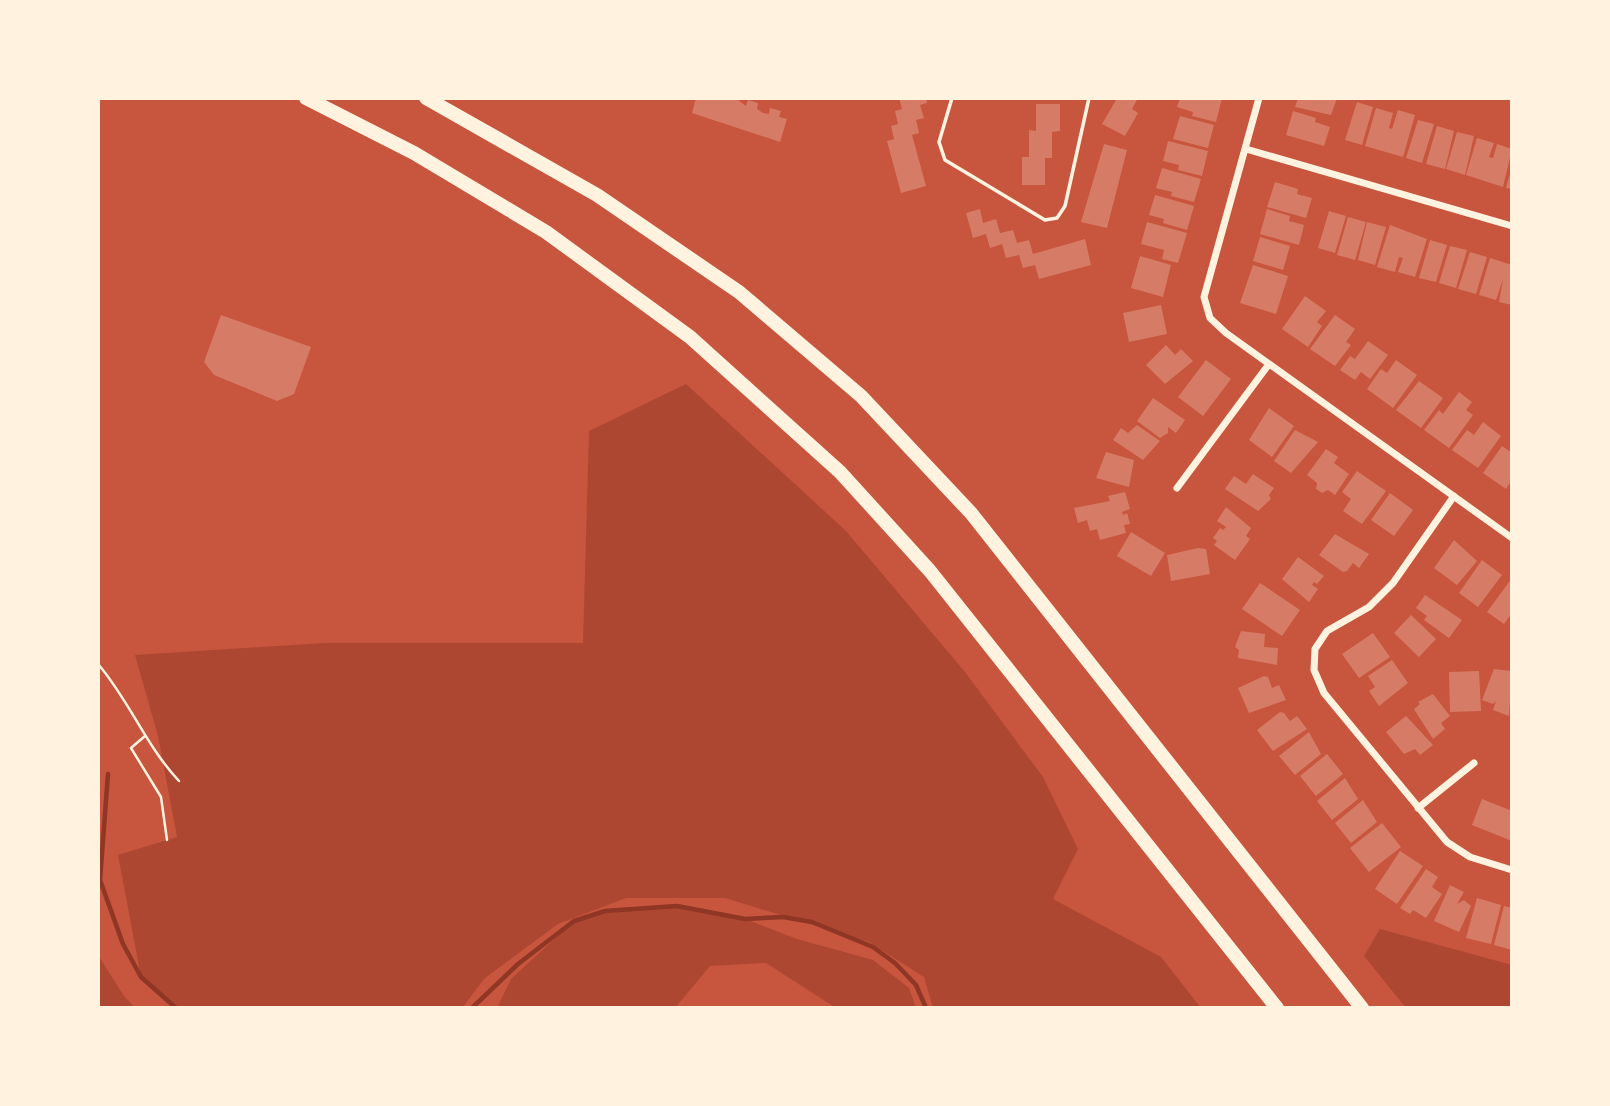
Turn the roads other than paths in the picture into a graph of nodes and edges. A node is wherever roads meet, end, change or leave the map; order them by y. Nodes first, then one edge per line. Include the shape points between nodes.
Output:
1 (306, 98) edge
2 (426, 98) edge
3 (952, 98) edge
4 (1088, 98) edge
5 (1259, 98) edge
6 (1246, 149) junction
7 (1512, 226) edge
8 (1269, 364) junction
9 (1177, 488) dead end
10 (1454, 496) junction
11 (1512, 538) edge
12 (1474, 763) dead end
13 (1418, 808) junction
14 (1512, 870) edge
15 (1277, 1008) edge
16 (1362, 1008) edge

1 - 15 highway via 414,153 546,232 690,337 840,472 930,571
2 - 16 highway via 597,195 739,292 861,396 971,513
3 - 4 lane via 939,142 944,160 1045,220 1057,218 1065,206
5 - 6 street
6 - 7 street
6 - 8 street via 1205,297 1210,318
8 - 9 street
8 - 10 street
10 - 11 street
10 - 13 street via 1393,583 1369,607 1327,631 1315,649 1314,670 1324,693
12 - 13 street
13 - 14 street via 1447,842 1470,857

